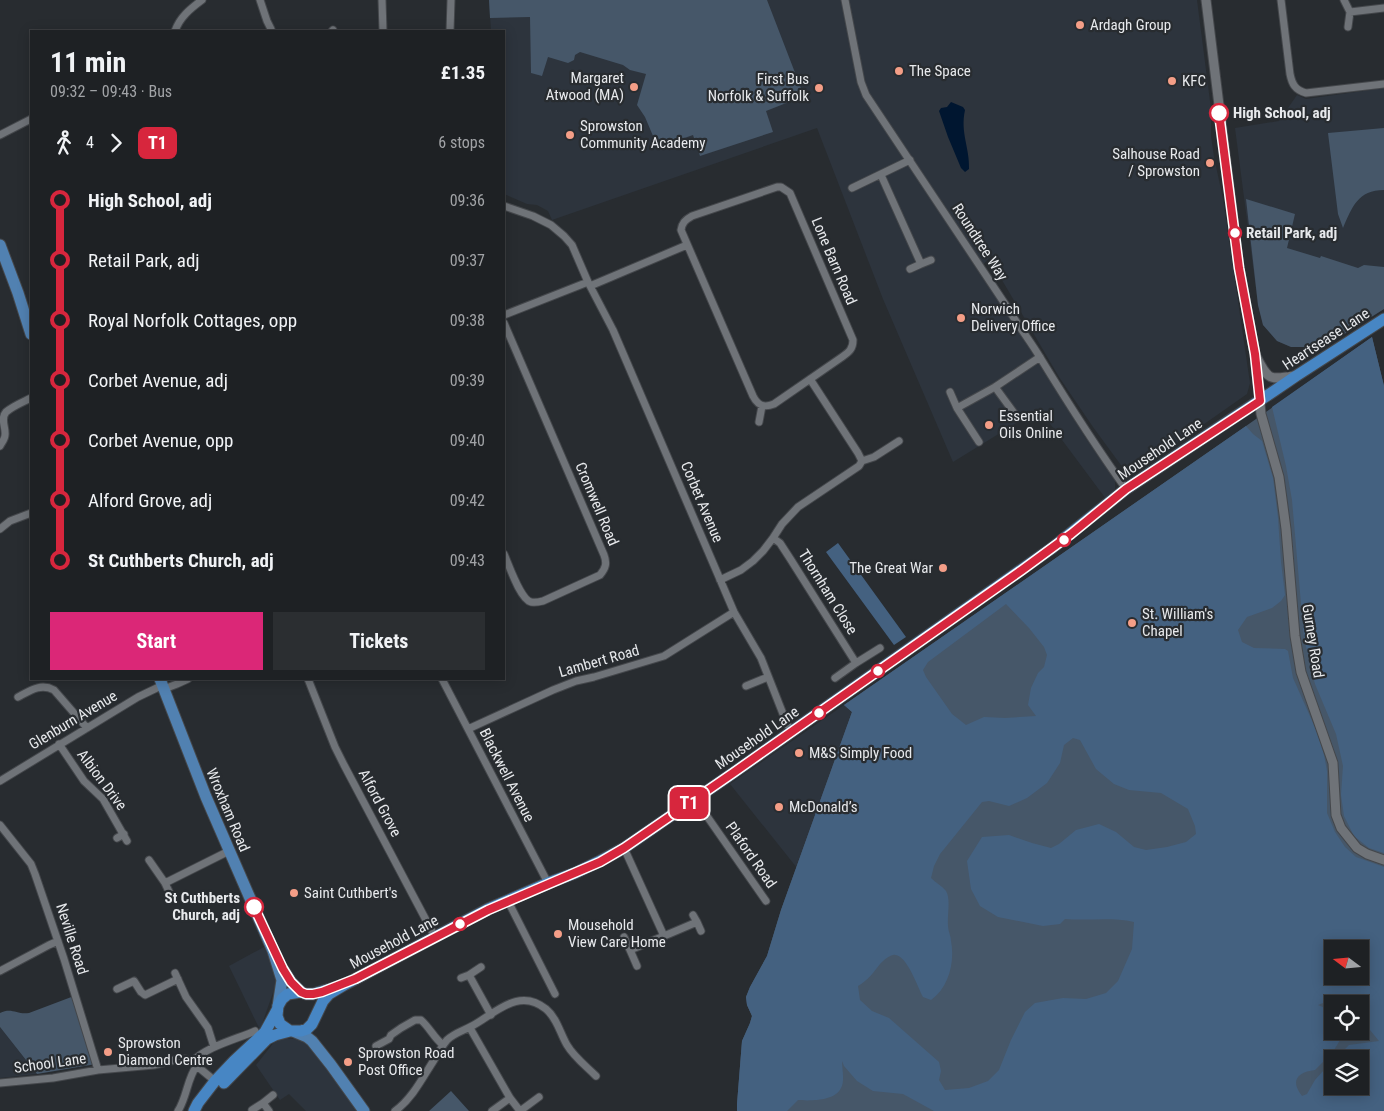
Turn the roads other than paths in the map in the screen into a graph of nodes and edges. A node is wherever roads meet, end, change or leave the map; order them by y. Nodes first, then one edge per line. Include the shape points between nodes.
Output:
1 (202, 0) edge
2 (260, 0) edge
3 (382, 0) edge
4 (450, 0) edge
5 (845, 0) edge
6 (1206, 0) edge
7 (1281, 0) edge
8 (1344, 0) edge
9 (1384, 8) edge
10 (1350, 12) junction
11 (1348, 27) dead end
12 (271, 29) dead end
13 (176, 30) edge
14 (383, 30) edge
15 (450, 30) edge
16 (1384, 84) edge
17 (30, 120) edge
18 (0, 135) edge
19 (910, 160) junction
20 (881, 175) junction
21 (852, 188) dead end
22 (505, 206) edge
23 (0, 245) edge
24 (687, 245) junction
25 (931, 260) dead end
26 (921, 264) junction
27 (910, 269) dead end
28 (589, 284) junction
29 (505, 315) edge
30 (1384, 319) edge
31 (505, 325) edge
32 (30, 331) edge
33 (1255, 354) junction
34 (1040, 357) junction
35 (1296, 376) junction
36 (810, 379) junction
37 (995, 386) junction
38 (950, 392) dead end
39 (30, 399) edge
40 (1260, 401) junction
41 (762, 406) junction
42 (957, 408) junction
43 (1017, 417) dead end
44 (759, 422) dead end
45 (899, 441) dead end
46 (979, 442) dead end
47 (0, 446) edge
48 (862, 461) junction
49 (1126, 489) junction
50 (30, 513) edge
51 (0, 529) edge
52 (773, 538) junction
53 (505, 556) edge
54 (720, 580) junction
55 (734, 612) junction
56 (880, 648) dead end
57 (856, 663) junction
58 (768, 677) junction
59 (835, 678) dead end
60 (186, 680) edge
61 (308, 680) edge
62 (443, 680) edge
63 (162, 684) edge
64 (746, 686) dead end
65 (18, 697) dead end
66 (87, 728) junction
67 (468, 729) junction
68 (792, 732) junction
69 (59, 744) junction
70 (0, 781) edge
71 (696, 799) junction
72 (0, 825) edge
73 (128, 841) dead end
74 (624, 848) junction
75 (229, 851) junction
76 (149, 860) dead end
77 (1384, 860) edge
78 (165, 883) junction
79 (548, 883) junction
80 (172, 898) dead end
81 (508, 900) junction
82 (766, 901) dead end
83 (693, 915) dead end
84 (697, 922) junction
85 (701, 931) dead end
86 (664, 936) junction
87 (435, 937) junction
88 (624, 937) dead end
89 (58, 942) junction
90 (630, 950) junction
91 (273, 951) junction
92 (637, 966) dead end
93 (482, 967) dead end
94 (0, 971) edge
95 (469, 975) junction
96 (461, 978) dead end
97 (344, 985) junction
98 (117, 989) dead end
99 (304, 993) junction
100 (555, 994) dead end
101 (277, 1008) junction
102 (491, 1015) junction
103 (316, 1016) junction
104 (470, 1028) junction
105 (292, 1031) junction
106 (255, 1032) dead end
107 (443, 1045) junction
108 (376, 1046) dead end
109 (214, 1047) junction
110 (195, 1063) junction
111 (331, 1065) junction
112 (98, 1070) junction
113 (596, 1076) dead end
114 (215, 1081) junction
115 (0, 1083) edge
116 (273, 1095) dead end
117 (539, 1097) dead end
118 (510, 1098) junction
119 (263, 1103) junction
120 (252, 1110) edge
121 (178, 1111) edge
122 (196, 1111) edge
123 (269, 1111) edge
124 (364, 1111) edge
125 (395, 1111) edge
126 (492, 1111) edge
127 (520, 1111) edge

1 - 13 street via 186,12
2 - 12 street
3 - 14 street
4 - 15 street
5 - 19 street, Roundtree Way via 863,89
6 - 33 street, Gurney Road via 1239,268
7 - 16 street via 1290,74 1295,88 1306,93
8 - 10 street
9 - 10 street
10 - 11 street
17 - 18 street
19 - 20 street
19 - 34 street, Roundtree Way
20 - 21 street
20 - 26 street
22 - 28 street, Corbet Avenue via 533,216 561,233 572,245
23 - 32 main road
24 - 28 street
24 - 36 street, Lone Barn Road via 680,223 686,219 777,188 790,193 853,340 850,351
24 - 41 street, Lone Barn Road via 753,396
25 - 26 street
26 - 27 street
28 - 29 street
28 - 54 street, Corbet Avenue via 617,339
30 - 35 highway, Heartsease Lane
31 - 53 street, Cromwell Road via 606,565 600,575 537,603 522,594
33 - 35 street via 1269,376 1276,379
33 - 40 street, Gurney Road
34 - 37 street
34 - 49 street, Roundtree Way
35 - 40 highway, Heartsease Lane
36 - 41 street, Lone Barn Road via 774,404
36 - 48 street
37 - 42 street
37 - 43 street
38 - 42 street
39 - 47 street via 4,415 5,434
40 - 49 highway, Mousehold Lane
40 - 77 street, Gurney Road via 1279,478 1301,672 1333,763 1336,815 1341,828 1357,848
41 - 44 street
42 - 46 street
45 - 48 street
48 - 52 street via 798,507
49 - 68 highway, Mousehold Lane via 1052,548
50 - 51 street
52 - 54 street via 753,561
52 - 57 street, Thornham Close via 780,543
54 - 55 street, Corbet Avenue
55 - 58 street, Corbet Avenue via 761,658
55 - 67 street, Lambert Road via 664,656 576,681
56 - 57 street
57 - 59 street
58 - 64 street
58 - 68 street, Corbet Avenue
60 - 63 street, Glenburn Avenue
61 - 87 street, Alford Grove via 335,747
62 - 67 street, Blackwell Avenue
63 - 66 street, Glenburn Avenue
63 - 75 main road, Wroxham Road
65 - 66 street via 34,688 49,687
66 - 69 street, Glenburn Avenue
67 - 79 street, Blackwell Avenue
68 - 71 highway, Mousehold Lane
69 - 70 street, Glenburn Avenue
69 - 73 street, Albion Drive via 84,781 103,799 120,836
71 - 74 highway, Mousehold Lane
71 - 82 street, Plaford Road
72 - 89 street, Neville Road via 31,864
74 - 79 highway, Mousehold Lane via 600,862
74 - 86 street
75 - 78 street
75 - 91 main road, Wroxham Road
76 - 78 street
78 - 80 street
79 - 81 highway, Mousehold Lane
81 - 87 highway, Mousehold Lane
81 - 100 street
83 - 84 street
84 - 85 street
84 - 86 street
86 - 90 street
87 - 97 highway, Mousehold Lane
88 - 90 street
89 - 94 street
89 - 112 street, Neville Road
90 - 92 street
91 - 99 main road, Wroxham Road via 291,982
91 - 101 main road, Wroxham Road via 282,980
93 - 95 street
95 - 96 street
95 - 102 street
97 - 99 highway, Mousehold Lane via 322,992
97 - 103 highway, Mousehold Lane via 329,994
98 - 109 street via 134,981 145,995 177,976 186,997 208,1028
99 - 101 highway, Mousehold Lane via 288,994
99 - 103 highway via 314,1003
101 - 105 highway via 280,1024
101 - 114 highway via 265,1032
102 - 104 street
102 - 113 street via 514,1002 535,1002 552,1015 567,1046
103 - 105 highway, Mousehold Lane via 307,1028
103 - 111 main road via 316,1038
104 - 107 street via 454,1035
104 - 118 street
105 - 111 main road via 312,1041
105 - 122 highway, Mousehold Lane via 267,1039
106 - 109 street
107 - 108 street via 434,1038 428,1026 421,1020 414,1020
107 - 125 street via 416,1088
109 - 110 street via 196,1058
110 - 112 street, School Lane via 179,1059 154,1065
110 - 114 street
110 - 121 street
111 - 124 main road
112 - 115 street, School Lane
114 - 122 highway via 198,1103
116 - 119 street
117 - 127 street
118 - 126 street
118 - 127 street
119 - 120 street
119 - 123 street

